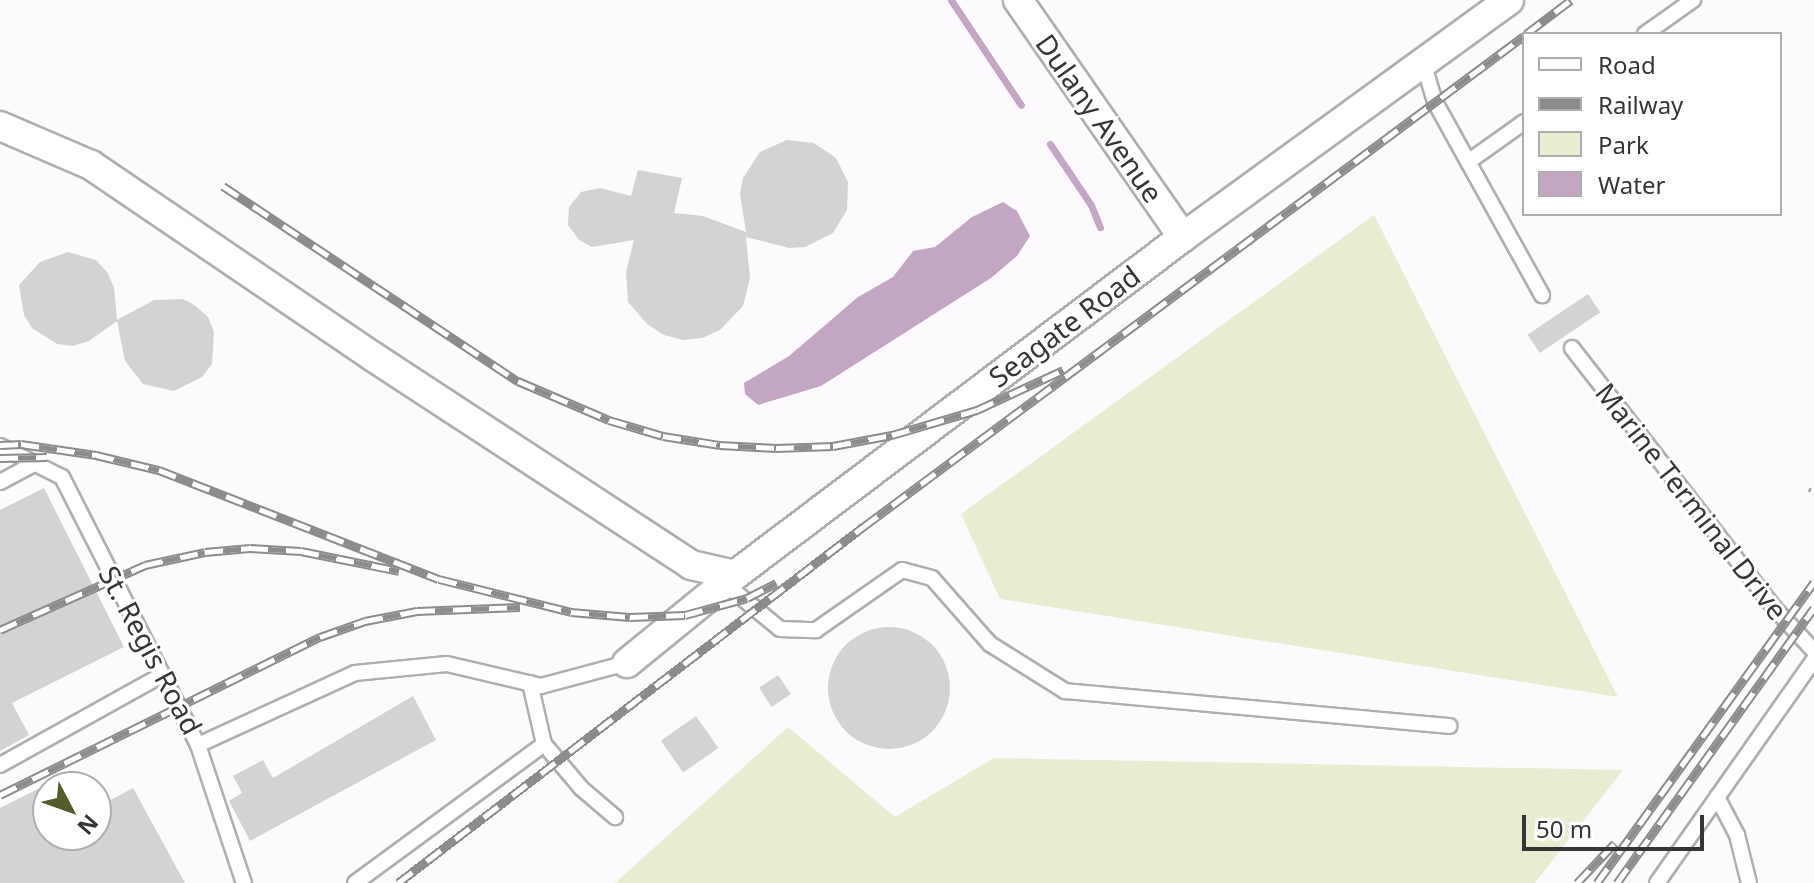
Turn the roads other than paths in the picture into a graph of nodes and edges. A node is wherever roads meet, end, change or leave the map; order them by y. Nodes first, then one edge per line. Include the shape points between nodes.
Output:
1 (1018, 0) edge
2 (1509, 0) edge
3 (1693, 0) edge
4 (1648, 32) edge
5 (1423, 62) junction
6 (1522, 123) edge
7 (0, 126) edge
8 (1468, 162) junction
9 (1183, 237) junction
10 (1542, 295) dead end
11 (1572, 348) dead end
12 (0, 446) edge
13 (35, 463) junction
14 (0, 482) edge
15 (730, 579) junction
16 (1814, 651) edge
17 (1814, 660) edge
18 (627, 663) joint
19 (162, 675) junction
20 (530, 683) junction
21 (1449, 726) dead end
22 (544, 744) junction
23 (198, 745) junction
24 (0, 765) edge
25 (1717, 797) junction
26 (615, 817) dead end
27 (244, 883) edge
28 (355, 883) edge
29 (1657, 883) edge
30 (1749, 883) edge

1 - 9 street, Dulany Avenue
2 - 5 street, Seagate Road
3 - 4 lane
5 - 8 lane via 1435,102
5 - 9 street, Seagate Road
6 - 8 lane
7 - 15 street via 91,165 691,565
8 - 10 lane
9 - 15 street, Seagate Road
11 - 16 lane, Marine Terminal Drive via 1776,610
12 - 13 lane, St. Regis Road
13 - 14 lane
13 - 19 lane, St. Regis Road via 62,477
15 - 18 street, Seagate Road
15 - 21 lane via 780,629 816,630 902,570 932,578 990,644 1065,691
17 - 25 lane
18 - 20 lane, St. Regis Road via 541,686
19 - 23 lane, St. Regis Road
19 - 24 lane
20 - 22 lane
20 - 23 lane, St. Regis Road via 447,664 355,673
22 - 26 lane via 581,788
22 - 28 lane
23 - 27 lane
25 - 29 lane
25 - 30 lane via 1737,835

